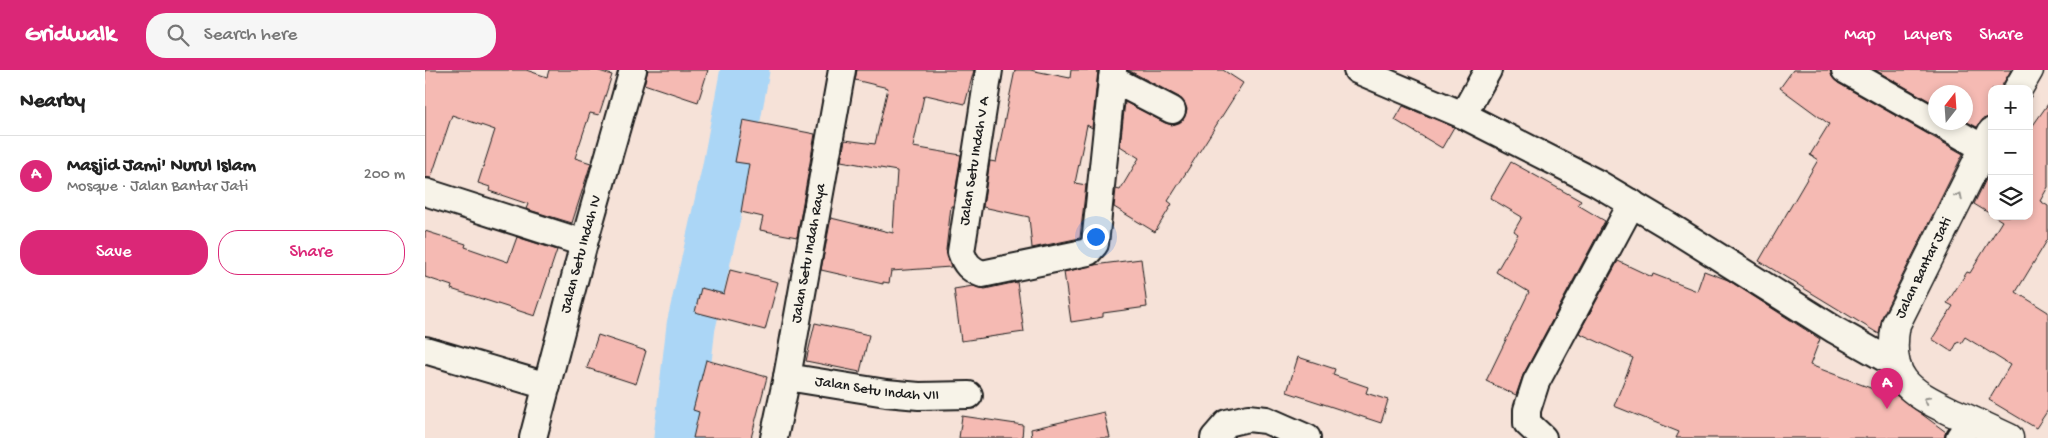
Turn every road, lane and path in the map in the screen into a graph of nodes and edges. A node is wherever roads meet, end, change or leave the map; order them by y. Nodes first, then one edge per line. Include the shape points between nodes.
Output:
1 (633, 70) edge
2 (842, 70) edge
3 (989, 70) edge
4 (1357, 70) edge
5 (1488, 70) edge
6 (1845, 70) edge
7 (2029, 70) edge
8 (1112, 75) edge
9 (2020, 85) edge
10 (1172, 110) dead end
11 (1463, 115) junction
12 (1928, 117) edge
13 (1959, 130) edge
14 (1987, 140) edge
15 (425, 192) edge
16 (1632, 203) junction
17 (584, 243) junction
18 (425, 350) edge
19 (1895, 364) junction
20 (787, 377) junction
21 (547, 386) junction
22 (969, 395) dead end
23 (1965, 429) edge
24 (533, 438) edge
25 (774, 438) edge
26 (1214, 438) edge
27 (1307, 438) edge
28 (1543, 438) edge
29 (2009, 438) edge

1 - 17 street, Jalan Setu Indah IV
2 - 20 street, Jalan Setu Indah Raya
3 - 8 street, Jalan Setu Indah V A via 961,252 965,264 982,274 1092,249
4 - 11 street
5 - 11 street
6 - 12 street
7 - 9 street
8 - 10 street
11 - 16 street
13 - 14 street
19 -> 14 street, Jalan Bantar Jati via 1893,340 1896,324
15 - 17 street
16 - 19 street
16 - 28 street via 1536,382 1527,410 1527,423
17 - 21 street, Jalan Setu Indah IV
18 - 21 street
23 -> 19 street, Jalan Bantar Jati via 1905,383
20 - 22 street, Jalan Setu Indah VII via 886,393
20 - 25 street, Jalan Setu Indah Raya
21 - 24 street, Jalan Setu Indah IV
23 - 29 street, Jalan Bantar Jati
26 - 27 street via 1227,423 1248,418 1266,420

